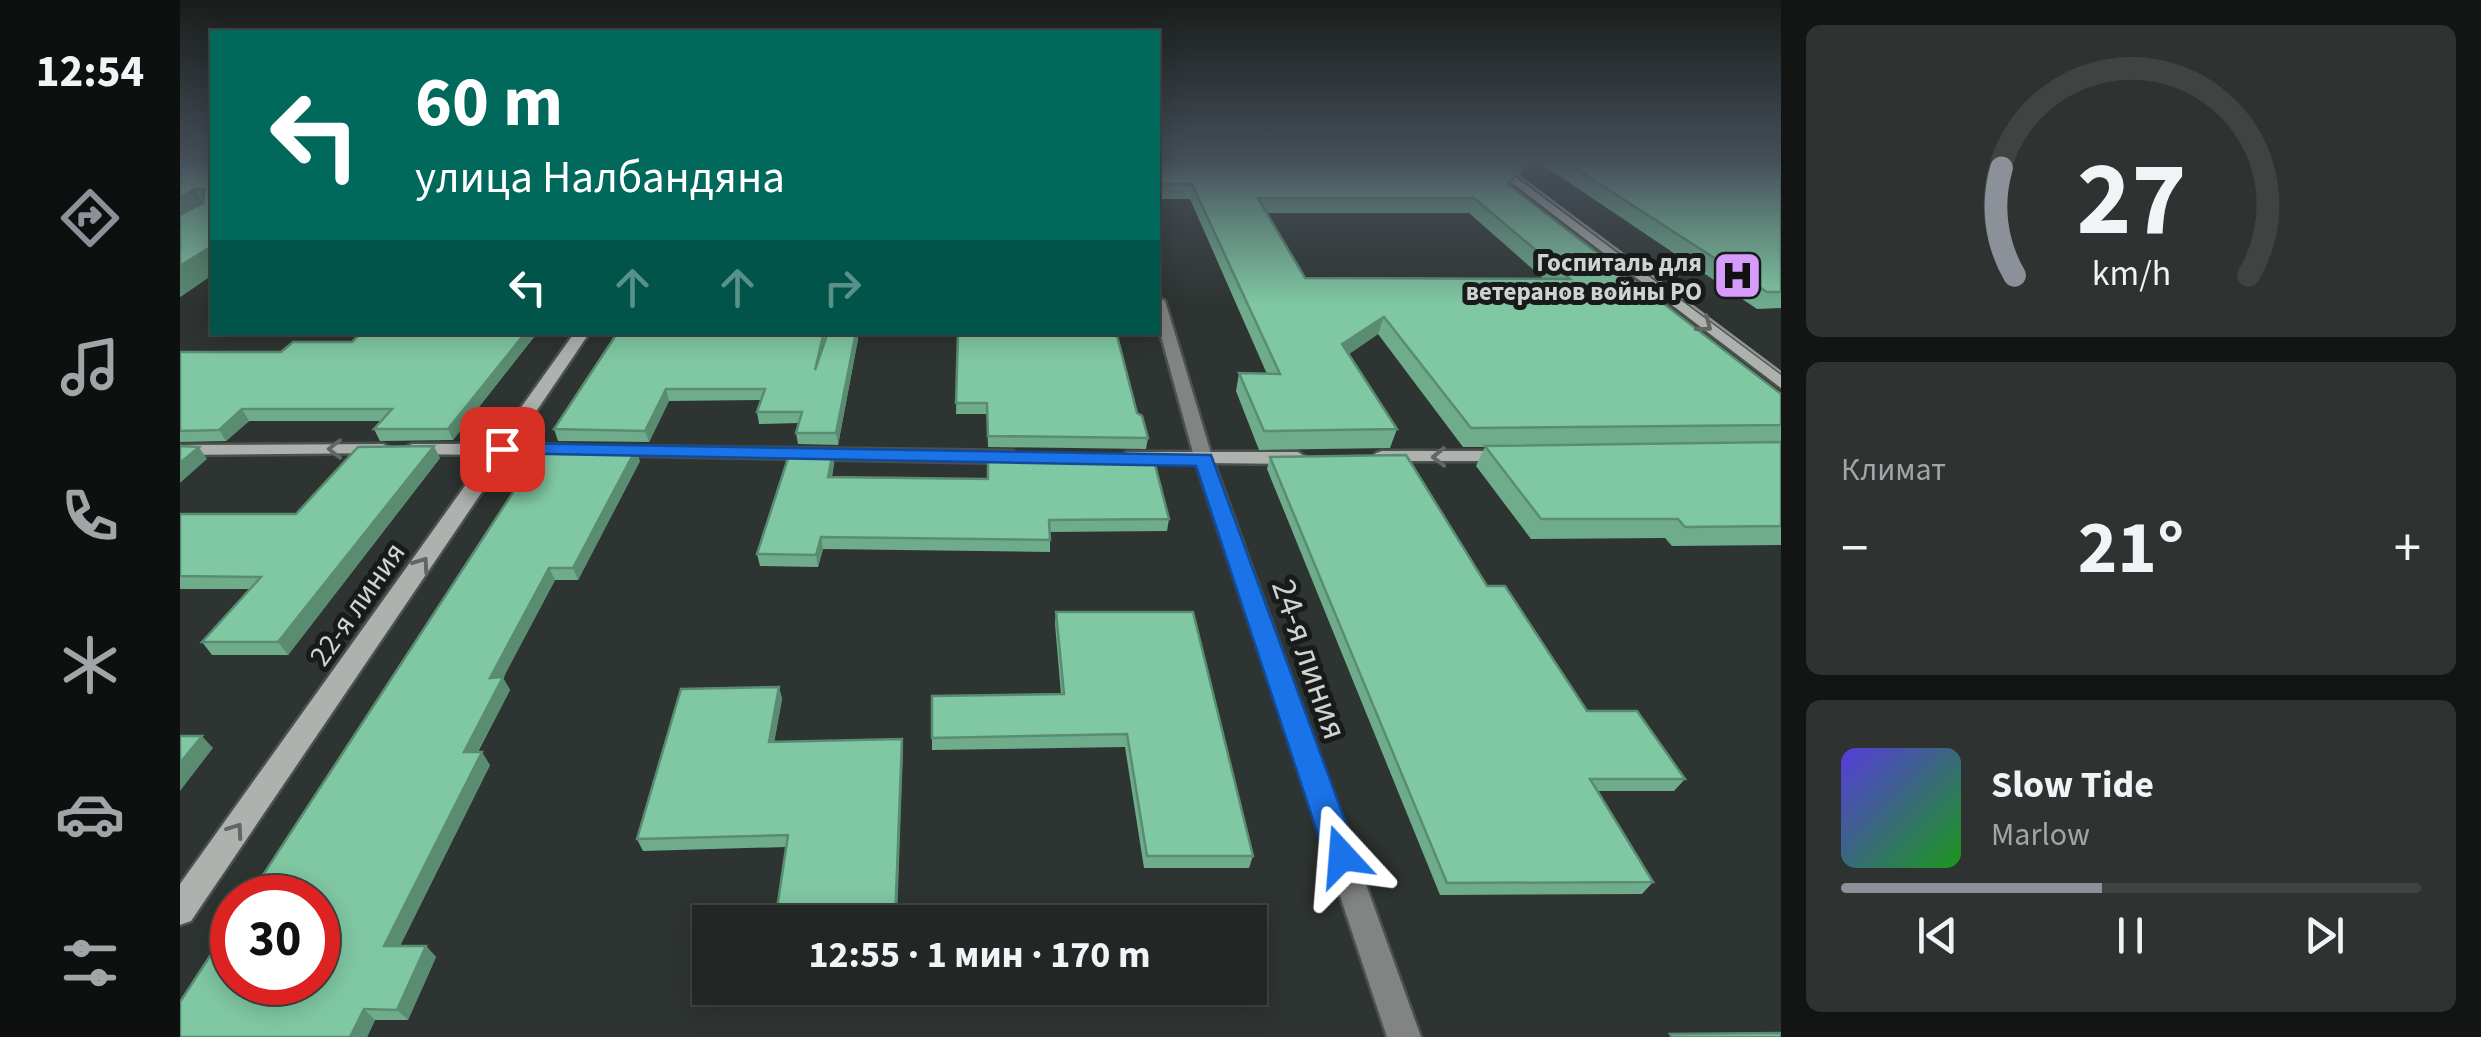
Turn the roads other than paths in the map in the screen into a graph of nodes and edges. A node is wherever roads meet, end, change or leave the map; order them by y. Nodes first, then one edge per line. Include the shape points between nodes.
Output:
1 (1552, 209) edge
2 (1160, 309) edge
3 (581, 335) edge
4 (1781, 383) edge
5 (502, 449) junction
6 (180, 450) edge
7 (1522, 456) edge
8 (1029, 457) edge
9 (1107, 458) edge
10 (1324, 458) edge
11 (1363, 458) edge
12 (1204, 460) junction
13 (180, 910) edge
14 (1404, 1037) edge

1 -> 4 street
2 - 12 street, 24-я линия
3 - 5 street, 22-я линия
5 -> 6 street
5 - 8 street
13 -> 5 street, 22-я линия
7 -> 11 street
9 - 12 street
10 - 12 street
12 - 14 street, 24-я линия

